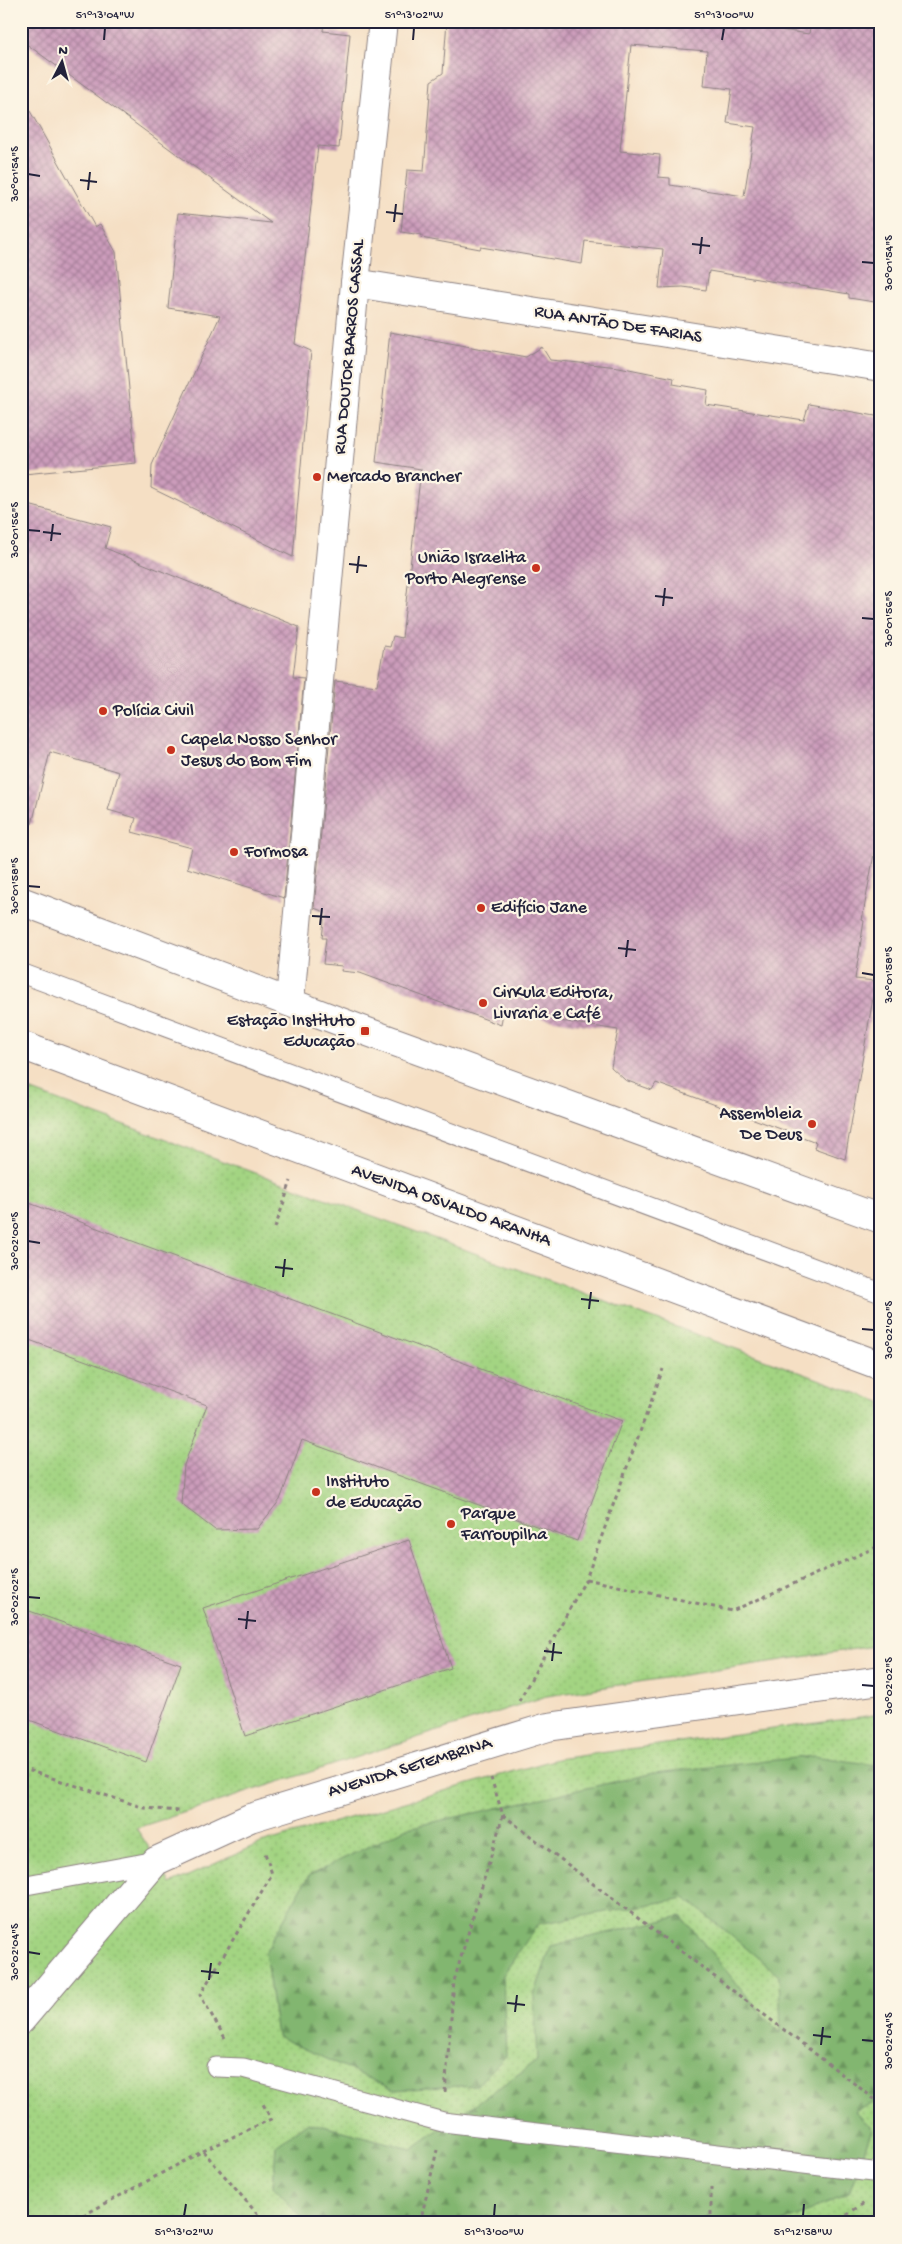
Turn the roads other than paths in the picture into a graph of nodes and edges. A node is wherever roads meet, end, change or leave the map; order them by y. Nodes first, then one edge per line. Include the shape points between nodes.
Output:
1 (384, 21) edge
2 (355, 283) junction
3 (881, 367) edge
4 (21, 901) edge
5 (21, 973) edge
6 (290, 1001) junction
7 (21, 1045) edge
8 (881, 1219) edge
9 (881, 1293) edge
10 (881, 1366) edge
11 (881, 1680) edge
12 (156, 1861) junction
13 (21, 1886) edge
14 (21, 2020) edge
15 (216, 2067) dead end
16 (881, 2173) edge

1 - 2 street, RUA DOUTOR BARROS CASSAL
2 - 3 street, RUA ANTÃO DE FARIAS
2 - 6 street, RUA DOUTOR BARROS CASSAL
4 - 6 street
5 - 9 lane
6 - 8 street
7 - 10 street, AVENIDA OSVALDO ARANHA
11 - 12 street, AVENIDA SETEMBRINA via 548,1726 250,1818
12 - 13 lane
12 - 14 street, AVENIDA SETEMBRINA
15 - 16 lane via 243,2068 443,2122

